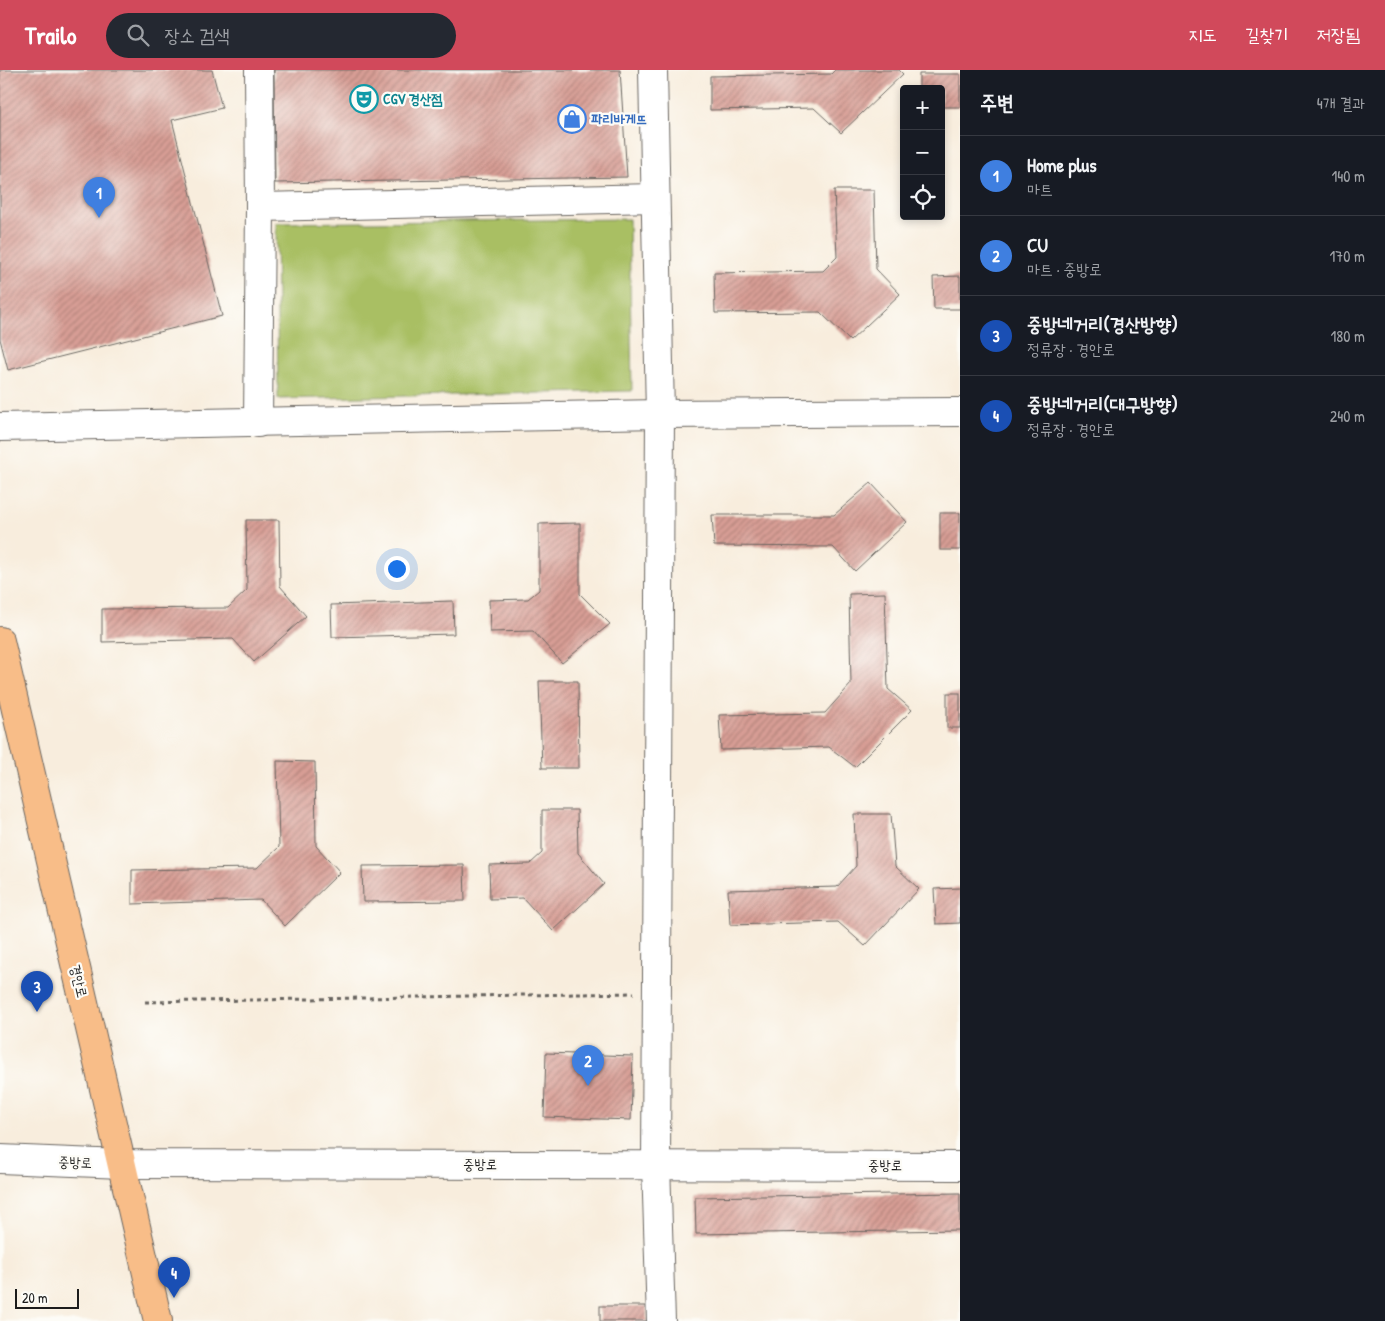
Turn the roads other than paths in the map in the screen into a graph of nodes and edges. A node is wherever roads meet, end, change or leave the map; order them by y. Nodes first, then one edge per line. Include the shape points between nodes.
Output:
1 (259, 70) edge
2 (653, 70) edge
3 (656, 198) junction
4 (260, 207) junction
5 (960, 412) edge
6 (660, 414) junction
7 (258, 423) junction
8 (0, 427) edge
9 (0, 641) edge
10 (0, 1159) edge
11 (122, 1164) junction
12 (656, 1164) junction
13 (960, 1166) edge
14 (158, 1321) edge
15 (660, 1321) edge

1 - 4 street
2 - 3 street
3 - 4 street
3 - 6 street
4 - 7 street
5 - 6 street
6 - 7 street
6 - 12 street
7 - 8 street
9 - 11 main road, 경안로
10 - 11 street, 중방로
11 - 12 street, 중방로
11 - 14 main road, 경안로
12 - 13 street, 중방로
12 - 15 street

